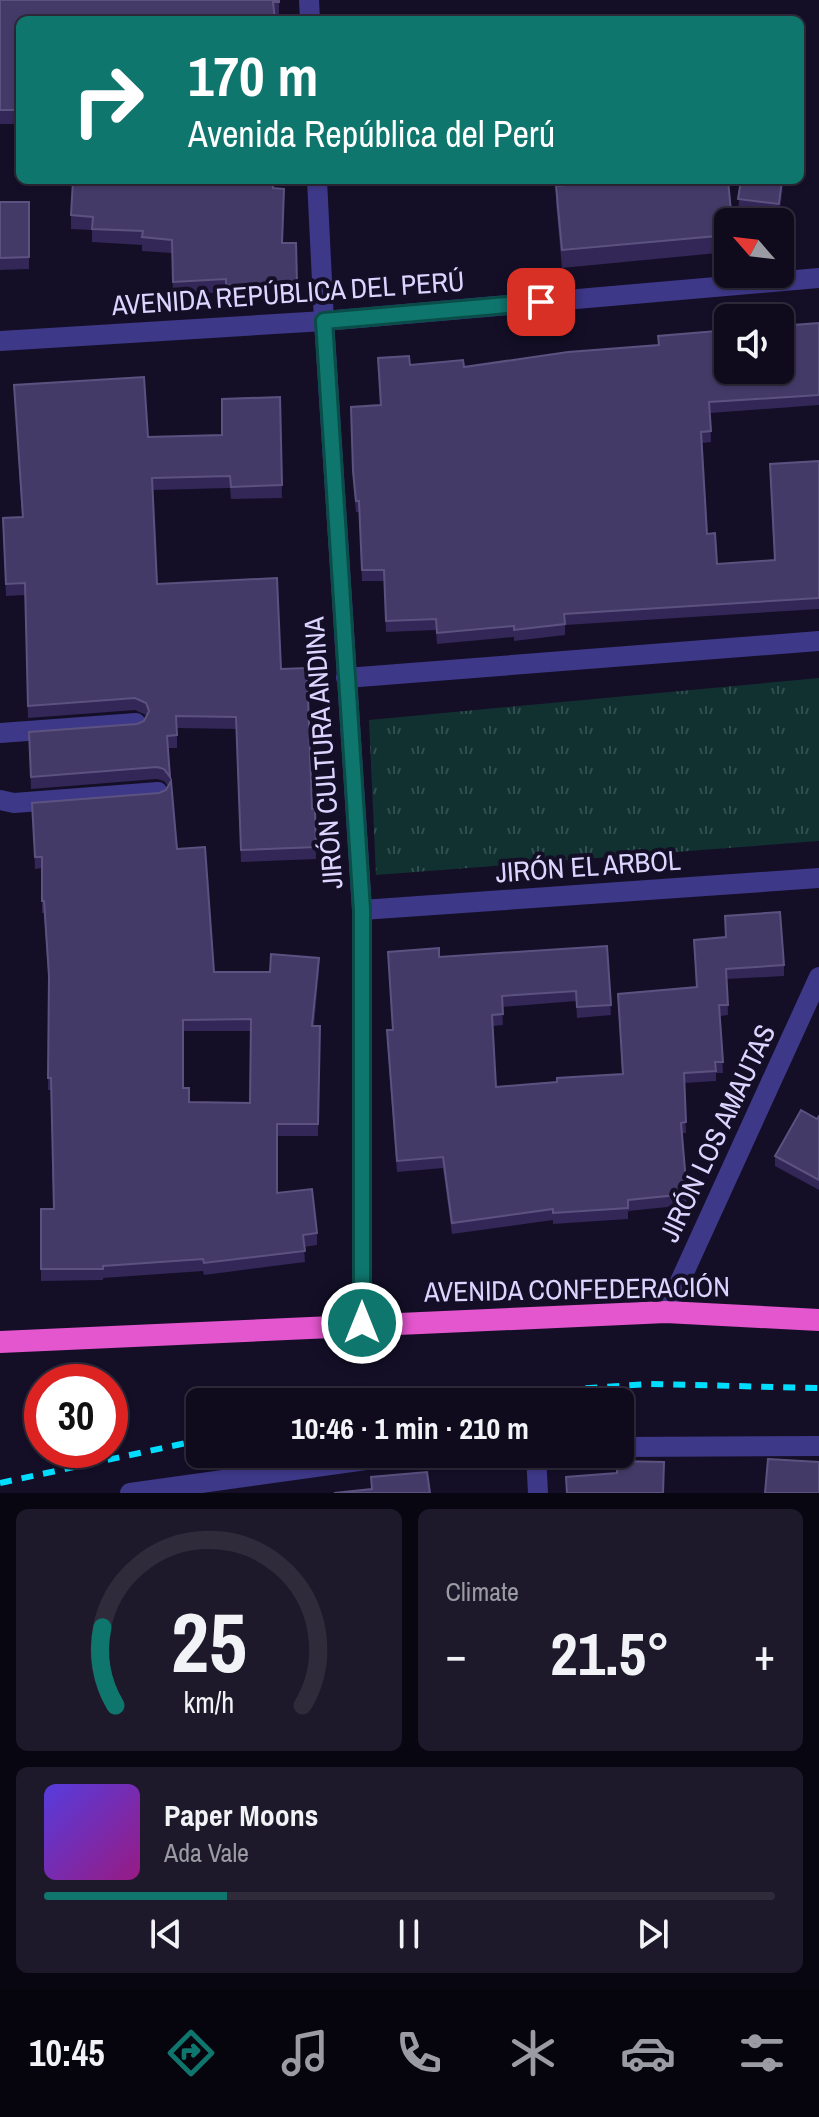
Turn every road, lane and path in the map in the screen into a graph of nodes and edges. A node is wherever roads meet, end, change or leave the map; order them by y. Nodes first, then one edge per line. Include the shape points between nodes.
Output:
1 (317, 184) edge
2 (819, 278) edge
3 (324, 321) junction
4 (0, 341) edge
5 (819, 641) edge
6 (346, 678) junction
7 (136, 723) edge
8 (0, 733) edge
9 (158, 792) edge
10 (0, 800) edge
11 (819, 878) edge
12 (362, 910) junction
13 (819, 977) edge
14 (666, 1312) junction
15 (819, 1320) edge
16 (362, 1323) junction
17 (0, 1342) edge
18 (819, 1446) edge
19 (634, 1447) edge
20 (309, 1468) edge
21 (537, 1468) edge
22 (130, 1493) edge
23 (538, 1493) edge

1 - 3 street, JIRÓN CULTURA ANDINA
2 - 3 street, AVENIDA REPÚBLICA DEL PERÚ
3 - 4 street, AVENIDA REPÚBLICA DEL PERÚ
3 - 6 street, JIRÓN CULTURA ANDINA
5 - 6 street
6 - 12 street, JIRÓN CULTURA ANDINA
7 - 8 street
9 - 10 street
11 - 12 street, JIRÓN EL ARBOL
12 - 16 street, JIRÓN CULTURA ANDINA
13 - 14 street, JIRÓN LOS AMAUTAS
14 - 15 highway, AVENIDA CONFEDERACIÓN
14 - 16 highway, AVENIDA CONFEDERACIÓN
16 - 17 highway, AVENIDA CONFEDERACIÓN
18 - 19 street
20 - 22 street
21 - 23 street

